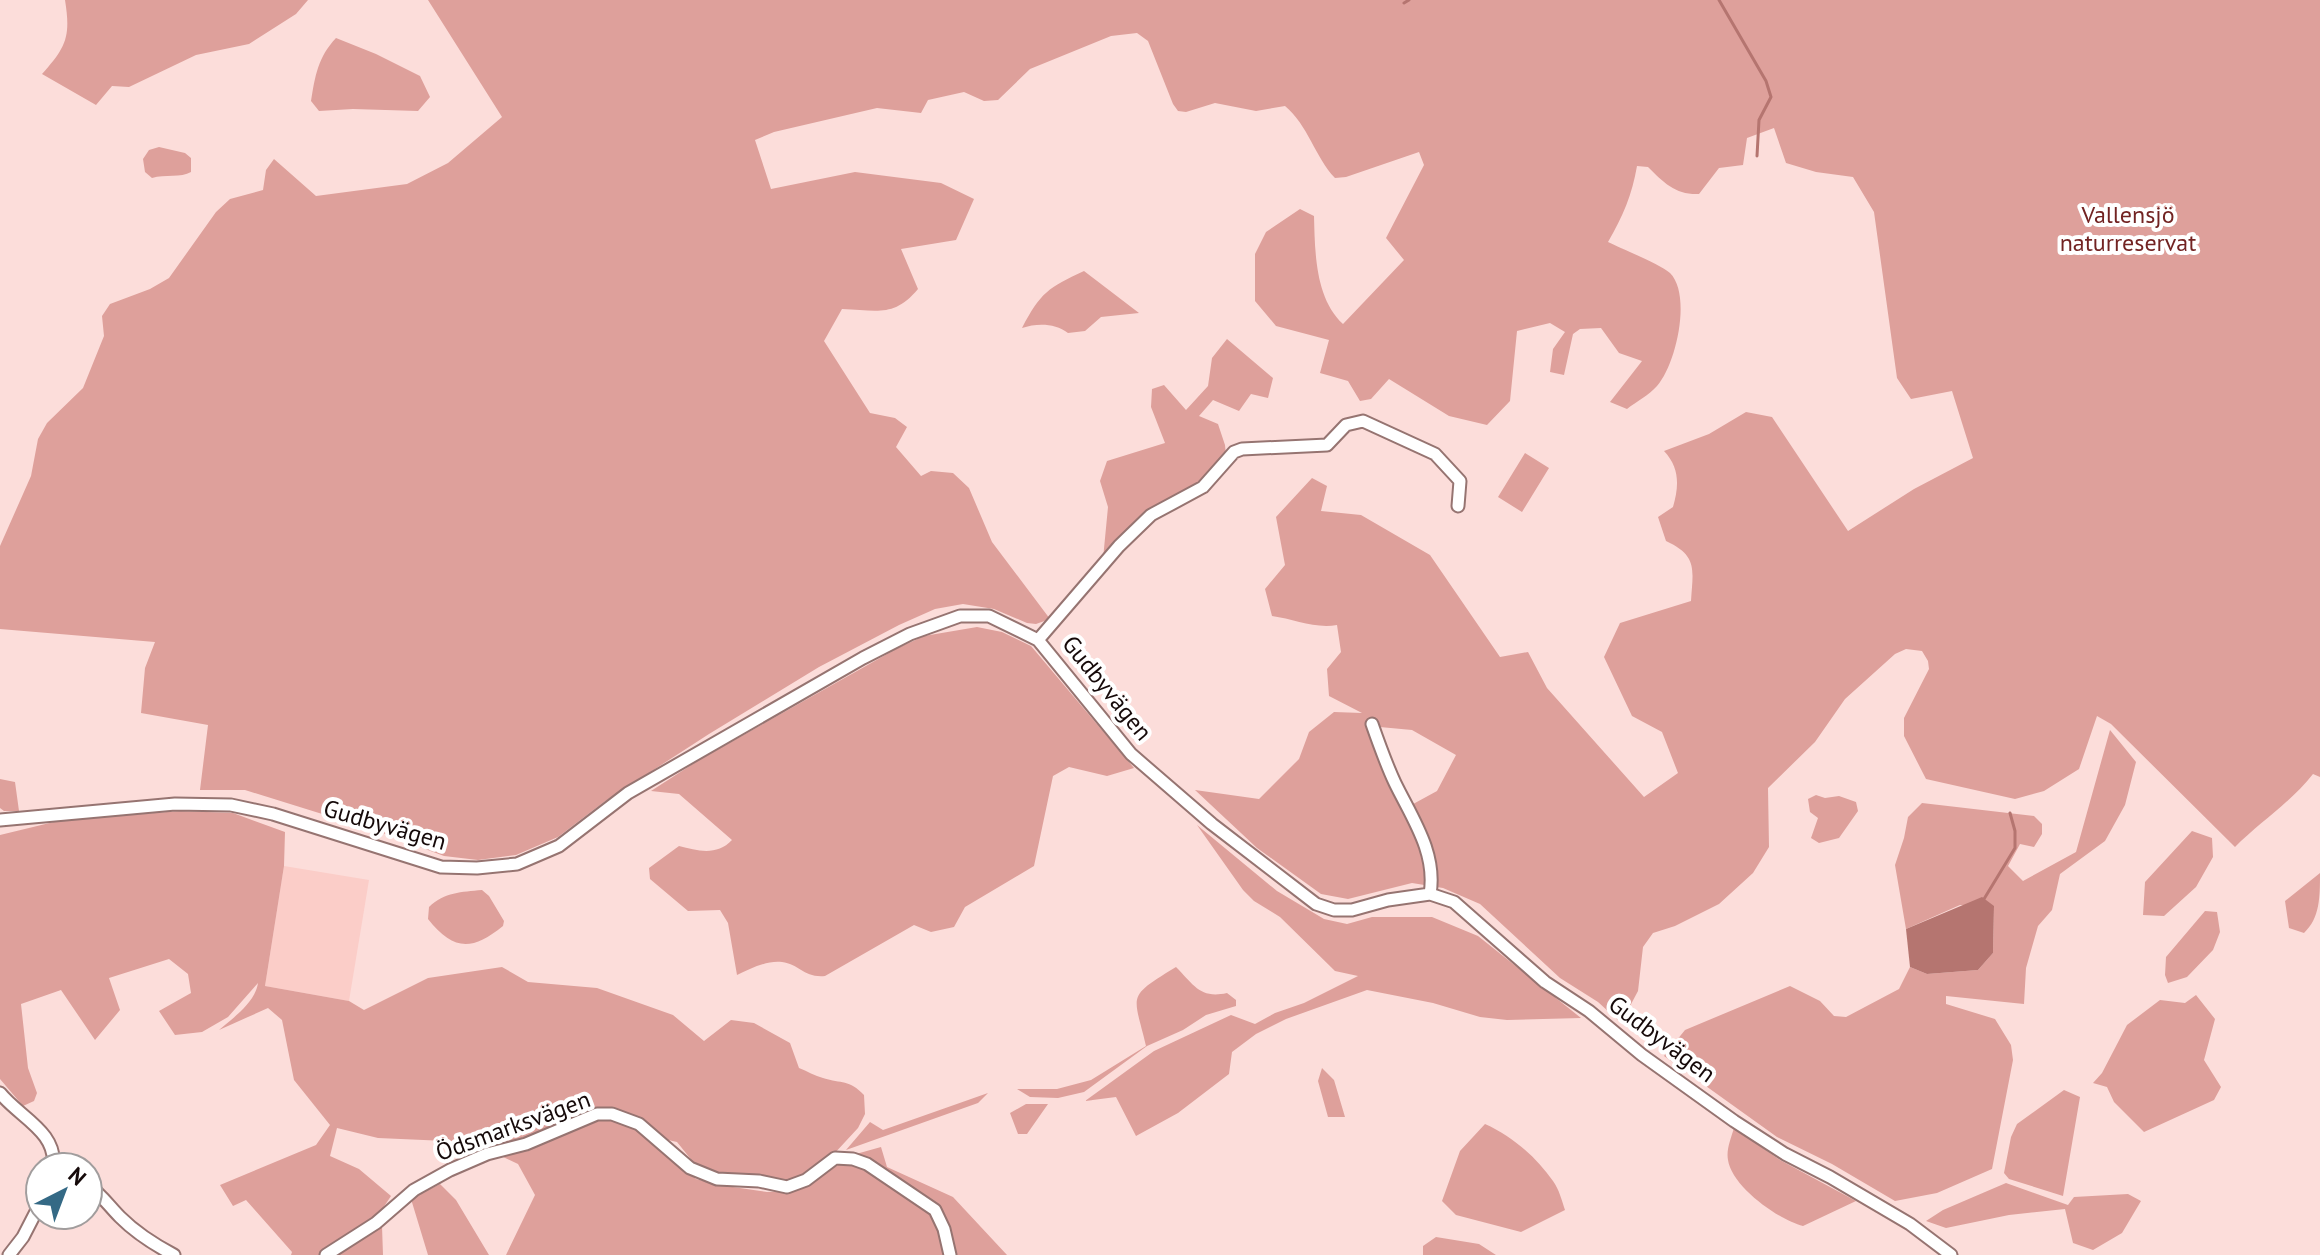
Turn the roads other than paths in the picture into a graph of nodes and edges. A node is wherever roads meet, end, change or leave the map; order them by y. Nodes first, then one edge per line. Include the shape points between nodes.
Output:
1 (1458, 506) dead end
2 (1038, 640) junction
3 (1372, 724) dead end
4 (0, 820) edge
5 (1430, 894) junction
6 (0, 1093) edge
7 (51, 1151) edge
8 (104, 1199) edge
9 (26, 1231) edge
10 (9, 1255) edge
11 (174, 1255) edge
12 (326, 1255) edge
13 (950, 1255) edge
14 (1951, 1255) edge

1 - 2 street via 1460,481 1448,466 1425,449 1363,421 1346,425 1327,445 1242,449 1203,487 1151,515
2 - 4 street, Gudbyvägen via 989,616 960,616 910,634 628,793 559,846 517,864 441,867 231,805 175,804
2 - 5 street, Gudbyvägen via 1140,763 1316,904 1352,910
3 - 5 street via 1424,837
5 - 14 street, Gudbyvägen via 1454,902 1545,982 1734,1121 1910,1224
6 - 7 street via 43,1134
8 - 11 street via 122,1220
9 - 10 street
12 - 13 street, Ödsmarksvägen via 450,1170 597,1114 639,1124 690,1168 717,1179 787,1187 835,1158 867,1164 935,1210

